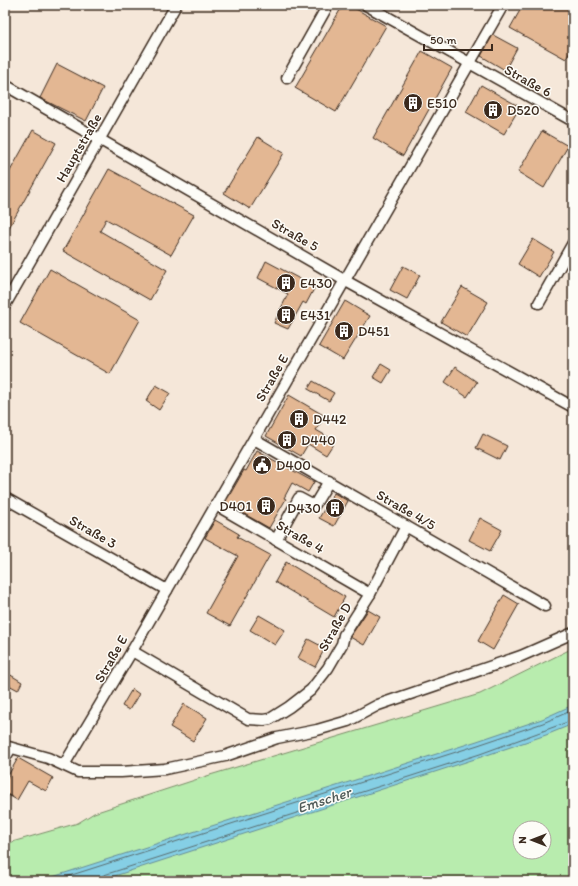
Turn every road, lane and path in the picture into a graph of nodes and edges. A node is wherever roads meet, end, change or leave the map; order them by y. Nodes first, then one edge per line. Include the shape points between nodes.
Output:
1 (176, 5) edge
2 (328, 5) edge
3 (366, 5) edge
4 (503, 5) edge
5 (470, 64) junction
6 (287, 78) dead end
7 (5, 85) edge
8 (573, 121) edge
9 (100, 139) junction
10 (573, 243) edge
11 (344, 280) junction
12 (539, 303) dead end
13 (5, 305) edge
14 (573, 407) edge
15 (254, 438) junction
16 (329, 482) junction
17 (5, 498) edge
18 (216, 505) junction
19 (406, 526) junction
20 (276, 540) junction
21 (167, 590) junction
22 (370, 594) junction
23 (545, 606) dead end
24 (573, 633) edge
25 (132, 651) junction
26 (8, 747) edge
27 (5, 758) edge
28 (64, 765) junction

1 - 9 lane, Hauptstraße
2 - 6 lane
3 - 5 lane, Straße 6
4 - 5 lane, Straße E
5 - 8 lane, Straße 6
5 - 11 lane, Straße E
7 - 9 lane, Straße 5
9 - 11 lane, Straße 5
9 - 13 lane, Hauptstraße
10 - 12 lane
11 - 14 lane, Straße 5
11 - 15 lane, Straße E
15 - 16 lane, Straße 4/5
15 - 18 lane, Straße E
16 - 19 lane, Straße 4/5
16 - 20 lane via 314,506 299,498
17 - 21 lane, Straße 3
18 - 20 lane, Straße 4
18 - 21 lane, Straße E
19 - 22 lane, Straße D
19 - 23 lane, Straße 4/5
20 - 22 lane, Straße 4
21 - 25 lane, Straße E
22 - 25 lane, Straße D via 344,635 342,644 328,668 311,690 270,719 248,719
24 - 28 lane via 521,656 378,705 348,721 277,738 225,756 165,769 121,772 78,772
25 - 28 lane, Straße E
26 - 27 lane
26 - 28 lane

